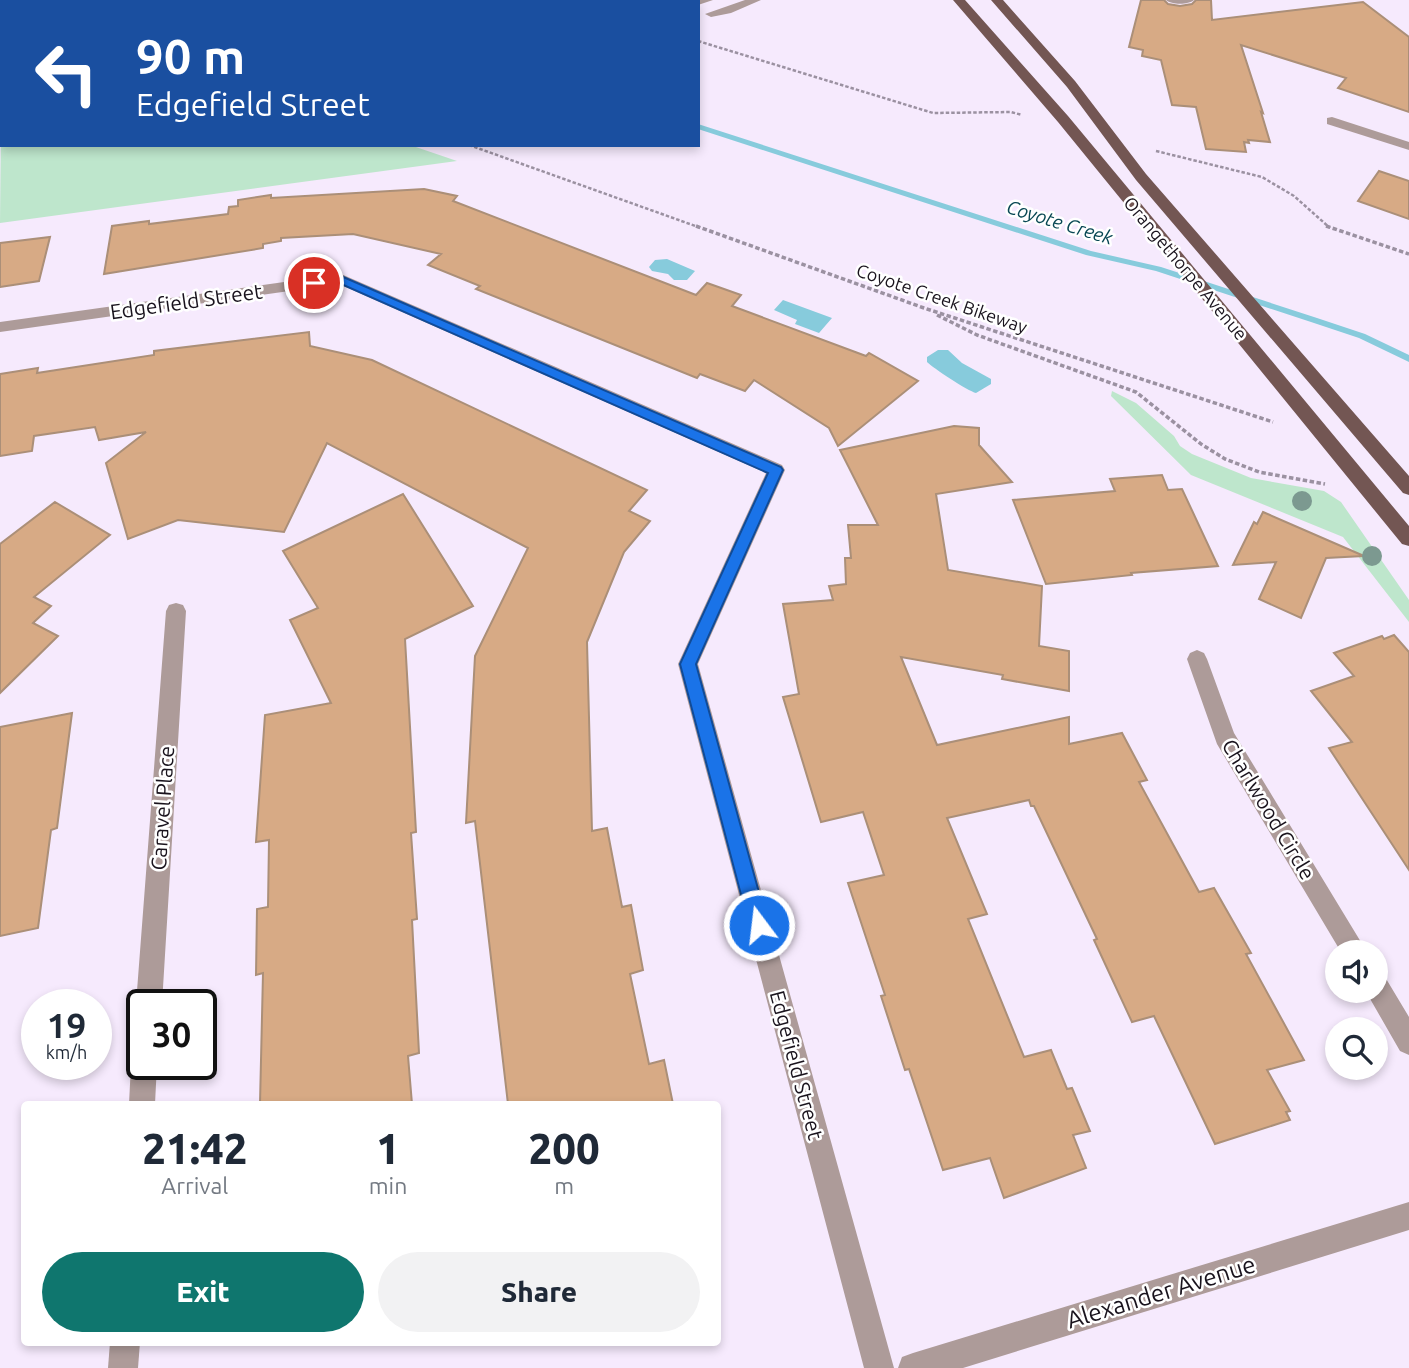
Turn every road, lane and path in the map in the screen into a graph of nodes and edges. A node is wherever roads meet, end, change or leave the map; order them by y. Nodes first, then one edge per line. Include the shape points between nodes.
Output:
1 (755, 0) edge
2 (959, 0) edge
3 (997, 0) edge
4 (1188, 0) edge
5 (1173, 1) edge
6 (711, 14) dead end
7 (700, 42) edge
8 (1332, 121) dead end
9 (1071, 128) junction
10 (1111, 139) junction
11 (1409, 146) edge
12 (475, 147) edge
13 (1409, 254) edge
14 (924, 308) junction
15 (0, 327) edge
16 (1274, 422) dead end
17 (1365, 484) junction
18 (1409, 488) edge
19 (1409, 539) edge
20 (176, 611) dead end
21 (1197, 659) dead end
22 (1348, 940) edge
23 (150, 989) edge
24 (1386, 1003) edge
25 (1409, 1042) edge
26 (143, 1080) edge
27 (142, 1101) edge
28 (1409, 1216) edge
29 (125, 1346) edge
30 (123, 1368) edge
31 (879, 1368) edge
32 (913, 1368) edge

1 - 6 street
2 - 9 main road, Orangethorpe Avenue
3 - 10 main road, Orangethorpe Avenue
4 - 5 street
7 - 9 path via 933,113 1012,112
8 - 11 street
9 - 17 main road, Orangethorpe Avenue
10 - 13 path via 1262,177 1294,196 1327,227
10 - 18 main road, Orangethorpe Avenue
12 - 14 path, Coyote Creek Bikeway
14 - 16 path, Coyote Creek Bikeway
14 - 17 path via 977,335 1136,392 1225,459 1259,472
15 - 31 street, Edgefield Street via 341,279 776,470 688,664
17 - 19 main road, Orangethorpe Avenue
20 - 23 street, Caravel Place
21 - 22 street, Charlwood Circle via 1225,737
24 - 25 street
26 - 27 street
28 - 32 street, Alexander Avenue
29 - 30 street

